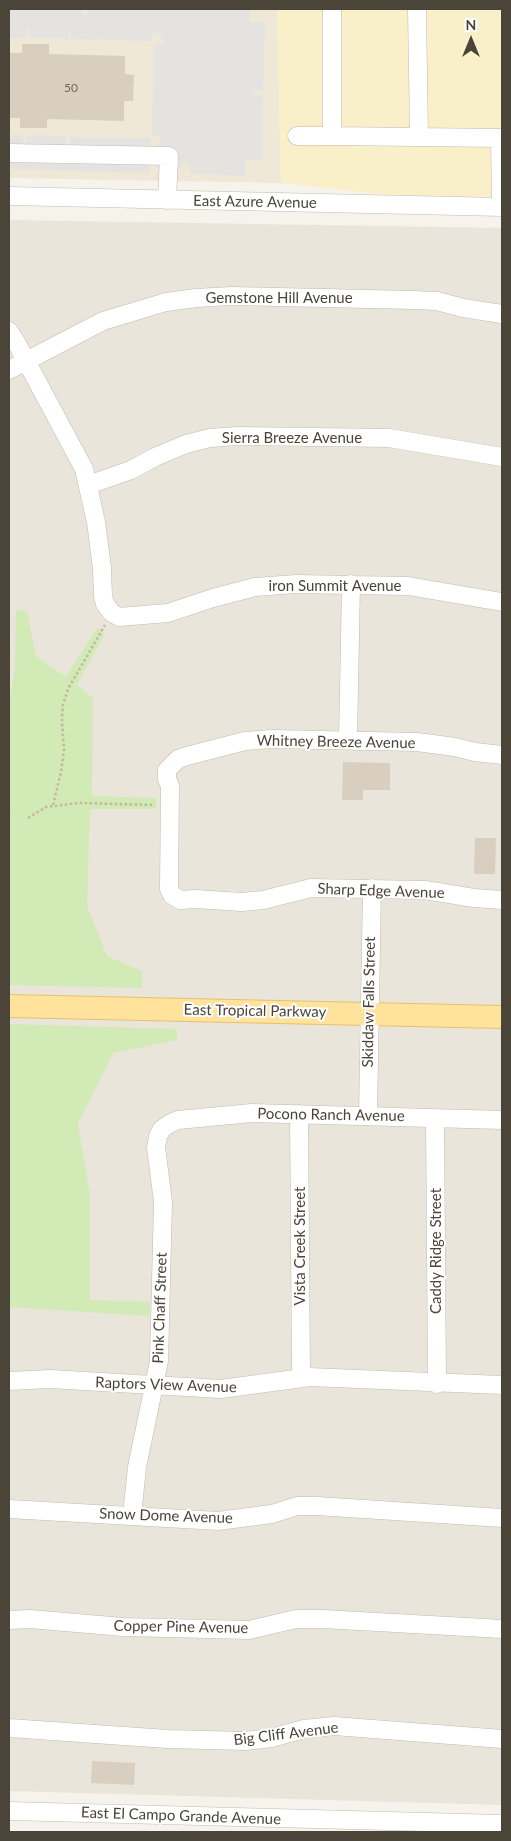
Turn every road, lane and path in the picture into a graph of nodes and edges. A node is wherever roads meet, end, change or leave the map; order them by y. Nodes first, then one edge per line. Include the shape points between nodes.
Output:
1 (332, 9) edge
2 (417, 9) edge
3 (297, 136) dead end
4 (332, 136) junction
5 (419, 137) junction
6 (501, 138) edge
7 (9, 153) edge
8 (9, 196) edge
9 (167, 200) junction
10 (502, 207) edge
11 (502, 314) edge
12 (9, 331) edge
13 (26, 360) junction
14 (9, 370) edge
15 (502, 458) edge
16 (88, 485) junction
17 (351, 584) junction
18 (502, 602) edge
19 (112, 613) junction
20 (348, 741) junction
21 (502, 755) edge
22 (53, 805) junction
23 (169, 805) junction
24 (28, 818) dead end
25 (372, 888) junction
26 (502, 900) edge
27 (9, 1006) edge
28 (369, 1014) junction
29 (502, 1017) edge
30 (299, 1114) junction
31 (368, 1116) junction
32 (436, 1118) junction
33 (502, 1120) edge
34 (162, 1129) joint
35 (302, 1378) junction
36 (9, 1381) edge
37 (437, 1384) junction
38 (155, 1386) junction
39 (502, 1386) edge
40 (9, 1509) edge
41 (132, 1516) junction
42 (502, 1518) edge
43 (9, 1620) edge
44 (502, 1629) edge
45 (9, 1728) edge
46 (502, 1739) edge
47 (9, 1811) edge
48 (502, 1824) edge
49 (351, 1827) edge

1 - 4 street
2 - 5 street
3 - 4 street
4 - 5 street
5 - 6 street
6 - 10 street
7 - 9 street via 169,156
8 - 9 street, East Azure Avenue
9 - 10 street, East Azure Avenue
11 - 13 street, Gemstone Hill Avenue via 437,301 196,298 166,302 103,321
12 - 13 street
13 - 14 street, Gemstone Hill Avenue
13 - 16 street via 84,469
15 - 16 street, Sierra Breeze Avenue via 388,438 237,436 186,444 131,470
16 - 19 street via 96,522 103,596
17 - 18 street, iron Summit Avenue via 408,586
17 - 19 street, iron Summit Avenue via 255,587 168,613 119,617
17 - 20 street
19 - 22 path via 62,705 64,750
20 - 21 street, Whitney Breeze Avenue via 426,743
20 - 23 street, Whitney Breeze Avenue via 245,741 186,756 167,770
22 - 23 path via 79,802
22 - 24 path
23 - 25 street, Sharp Edge Avenue via 169,889 180,900 242,902 311,888
25 - 26 street, Sharp Edge Avenue via 425,890
25 - 28 street, Skiddaw Falls Street
27 - 28 main road, East Tropical Parkway
28 - 29 main road, East Tropical Parkway
28 - 31 street, Skiddaw Falls Street
30 - 31 street, Pocono Ranch Avenue
30 - 34 street, Pocono Ranch Avenue via 252,1113 178,1120
30 - 35 street, Vista Creek Street
31 - 32 street, Pocono Ranch Avenue
32 - 33 street, Pocono Ranch Avenue
32 - 37 street, Caddy Ridge Street
34 - 38 street, Pink Chaff Street via 156,1147 163,1202 161,1325
35 - 37 street, Raptors View Avenue
35 - 38 street, Raptors View Avenue via 221,1390
36 - 38 street, Raptors View Avenue via 50,1379
37 - 39 street, Raptors View Avenue
38 - 41 street, Pink Chaff Street via 137,1467
40 - 41 street, Snow Dome Avenue
41 - 42 street, Snow Dome Avenue via 218,1520 272,1514 297,1506 317,1506
43 - 44 street, Copper Pine Avenue via 249,1630 296,1619 323,1619
45 - 46 street, Big Cliff Avenue via 167,1740 245,1741 334,1726
47 - 49 street, East El Campo Grande Avenue
48 - 49 street, East El Campo Grande Avenue

